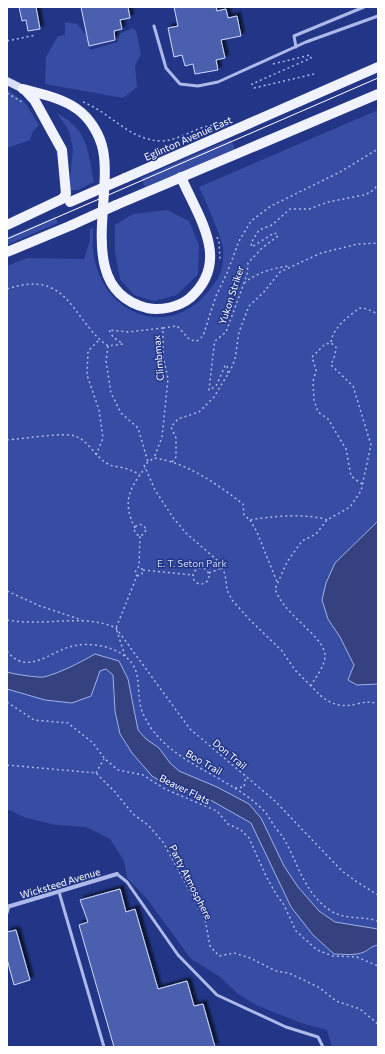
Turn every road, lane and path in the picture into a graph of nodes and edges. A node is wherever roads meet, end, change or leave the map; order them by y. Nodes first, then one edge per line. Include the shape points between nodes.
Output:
1 (364, 7) edge
2 (378, 16) edge
3 (154, 26) dead end
4 (36, 35) dead end
5 (7, 41) edge
6 (296, 47) junction
7 (267, 65) dead end
8 (378, 67) edge
9 (314, 74) dead end
10 (7, 81) edge
11 (23, 89) junction
12 (7, 93) edge
13 (378, 94) edge
14 (82, 102) dead end
15 (25, 104) dead end
16 (228, 134) junction
17 (378, 149) edge
18 (181, 177) junction
19 (378, 185) edge
20 (7, 225) edge
21 (7, 230) edge
22 (217, 236) dead end
23 (378, 244) edge
24 (7, 252) edge
25 (219, 261) dead end
26 (292, 266) junction
27 (242, 284) junction
28 (7, 289) edge
29 (378, 314) edge
30 (163, 328) junction
31 (99, 340) junction
32 (331, 343) junction
33 (108, 346) junction
34 (228, 373) junction
35 (7, 440) edge
36 (96, 455) junction
37 (154, 458) junction
38 (148, 462) junction
39 (172, 462) junction
40 (145, 468) junction
41 (140, 474) junction
42 (362, 484) junction
43 (250, 520) junction
44 (327, 520) junction
45 (135, 528) junction
46 (140, 536) junction
47 (139, 566) junction
48 (222, 568) junction
49 (143, 570) junction
50 (209, 573) junction
51 (193, 574) junction
52 (137, 576) junction
53 (277, 583) junction
54 (7, 591) edge
55 (7, 620) edge
56 (84, 621) junction
57 (116, 628) junction
58 (7, 651) edge
59 (126, 657) junction
60 (310, 686) junction
61 (7, 702) edge
62 (378, 704) edge
63 (105, 759) junction
64 (7, 764) edge
65 (96, 773) junction
66 (246, 776) junction
67 (235, 788) junction
68 (117, 874) joint
69 (60, 892) junction
70 (378, 894) edge
71 (8, 906) edge
72 (7, 913) edge
73 (378, 921) edge
74 (378, 966) edge
75 (378, 1024) edge
76 (104, 1047) edge
77 (323, 1047) edge

1 - 6 lane via 294,36
2 - 6 lane
3 - 6 lane via 166,68 180,84 198,86 218,82
4 - 5 path
7 - 9 path via 310,55 310,58 252,84 254,88
8 - 16 main road, Eglinton Avenue East
10 - 11 street
11 - 18 main road via 69,105 93,126 103,150 101,234 107,273 111,283 126,298 147,308 178,306 188,300 204,282 210,266 210,244
11 - 20 main road via 35,101 62,150 66,194
12 - 15 path
13 - 18 main road
14 - 16 path via 96,107 134,135 152,140 172,140 214,125 220,126
16 - 21 main road, Eglinton Avenue East, bridge
17 - 30 path via 340,172 271,206 251,222 239,241 216,296 203,336 197,342 190,340 177,326
18 - 24 main road, bridge
19 - 27 path, Yukon Striker via 372,192 364,195 328,202 309,209 290,209 272,225 259,230 251,243 252,248 274,233 278,236 248,263 247,275
22 - 25 path
23 - 26 path via 358,244 321,253
26 - 27 path via 256,274
26 - 34 path via 280,272 249,306 239,332 235,359
27 - 34 path, Yukon Striker via 226,332 215,341 209,390 216,386 227,365
28 - 31 path via 36,284 54,289 74,306
29 - 32 path via 360,308 340,324 332,335
30 - 33 path, Climbmax via 128,332 109,330 113,337 123,344
30 - 37 path, Climbmax via 163,356 168,379 162,437
31 - 33 path
31 - 36 path via 88,351 87,375 99,410 103,438
32 - 42 path via 336,347 331,364 354,386 371,445
32 - 42 path via 325,344 312,357 316,370 313,382 314,400 318,412 328,419 346,449 351,476
33 - 38 path via 106,361 111,393 121,414 138,428
34 - 39 path via 214,397 203,408 174,422 171,427 176,438 176,457
35 - 36 path via 52,435 75,436 83,440
36 - 41 path via 109,465
37 - 38 path
37 - 39 path
38 - 40 path via 144,464
39 - 43 path via 203,476 244,504 244,515
40 - 41 path
40 - 48 path via 155,490 174,519 217,560
41 - 45 path via 131,487 129,497 129,510
42 - 44 path via 361,491 350,507
43 - 44 path via 299,516
43 - 53 path via 258,532
44 - 53 path via 316,534 302,541 287,562
45 - 46 path via 135,534
45 - 46 path via 140,525 144,527 145,532
46 - 47 path
47 - 49 path
47 - 52 path via 135,572
48 - 50 path
48 - 60 path via 232,600 282,651
49 - 51 path
49 - 52 path via 142,574
50 - 51 path via 205,568 199,568
50 - 51 path via 209,579 202,584 195,581
52 - 57 path
53 - 60 path via 275,589 279,598 321,644 326,654
54 - 56 path
55 - 56 path via 58,623
56 - 57 path via 97,621
57 - 59 path
57 - 66 path, Don Trail via 140,658 184,723
58 - 59 path, Boo Trail via 14,658 28,662 79,645 110,648
59 - 67 path, Boo Trail via 136,669 140,703 152,729 182,758
60 - 62 path via 324,700 338,706 366,702
61 - 63 path, Beaver Flats via 34,720 68,723 93,742
63 - 65 path
63 - 74 path, Beaver Flats via 118,770 144,775 165,789 217,811 228,824 241,830 249,838 296,931 317,950 333,956 356,957
64 - 65 path
65 - 75 path, Party Atmosphere via 133,814 148,825 163,842 205,919 210,946 218,956 234,953 276,971 289,973 320,988 336,1001 360,1009
66 - 67 path via 244,787
66 - 70 path, Don Trail via 275,801 342,871
67 - 73 path, Boo Trail via 265,812 283,838 305,885 313,896 339,915
68 - 69 street, Wicksteed Avenue
68 - 77 lane via 128,882 178,955 217,995 286,1027 318,1038
69 - 71 street, Wicksteed Avenue
69 - 76 lane
71 - 72 lane

